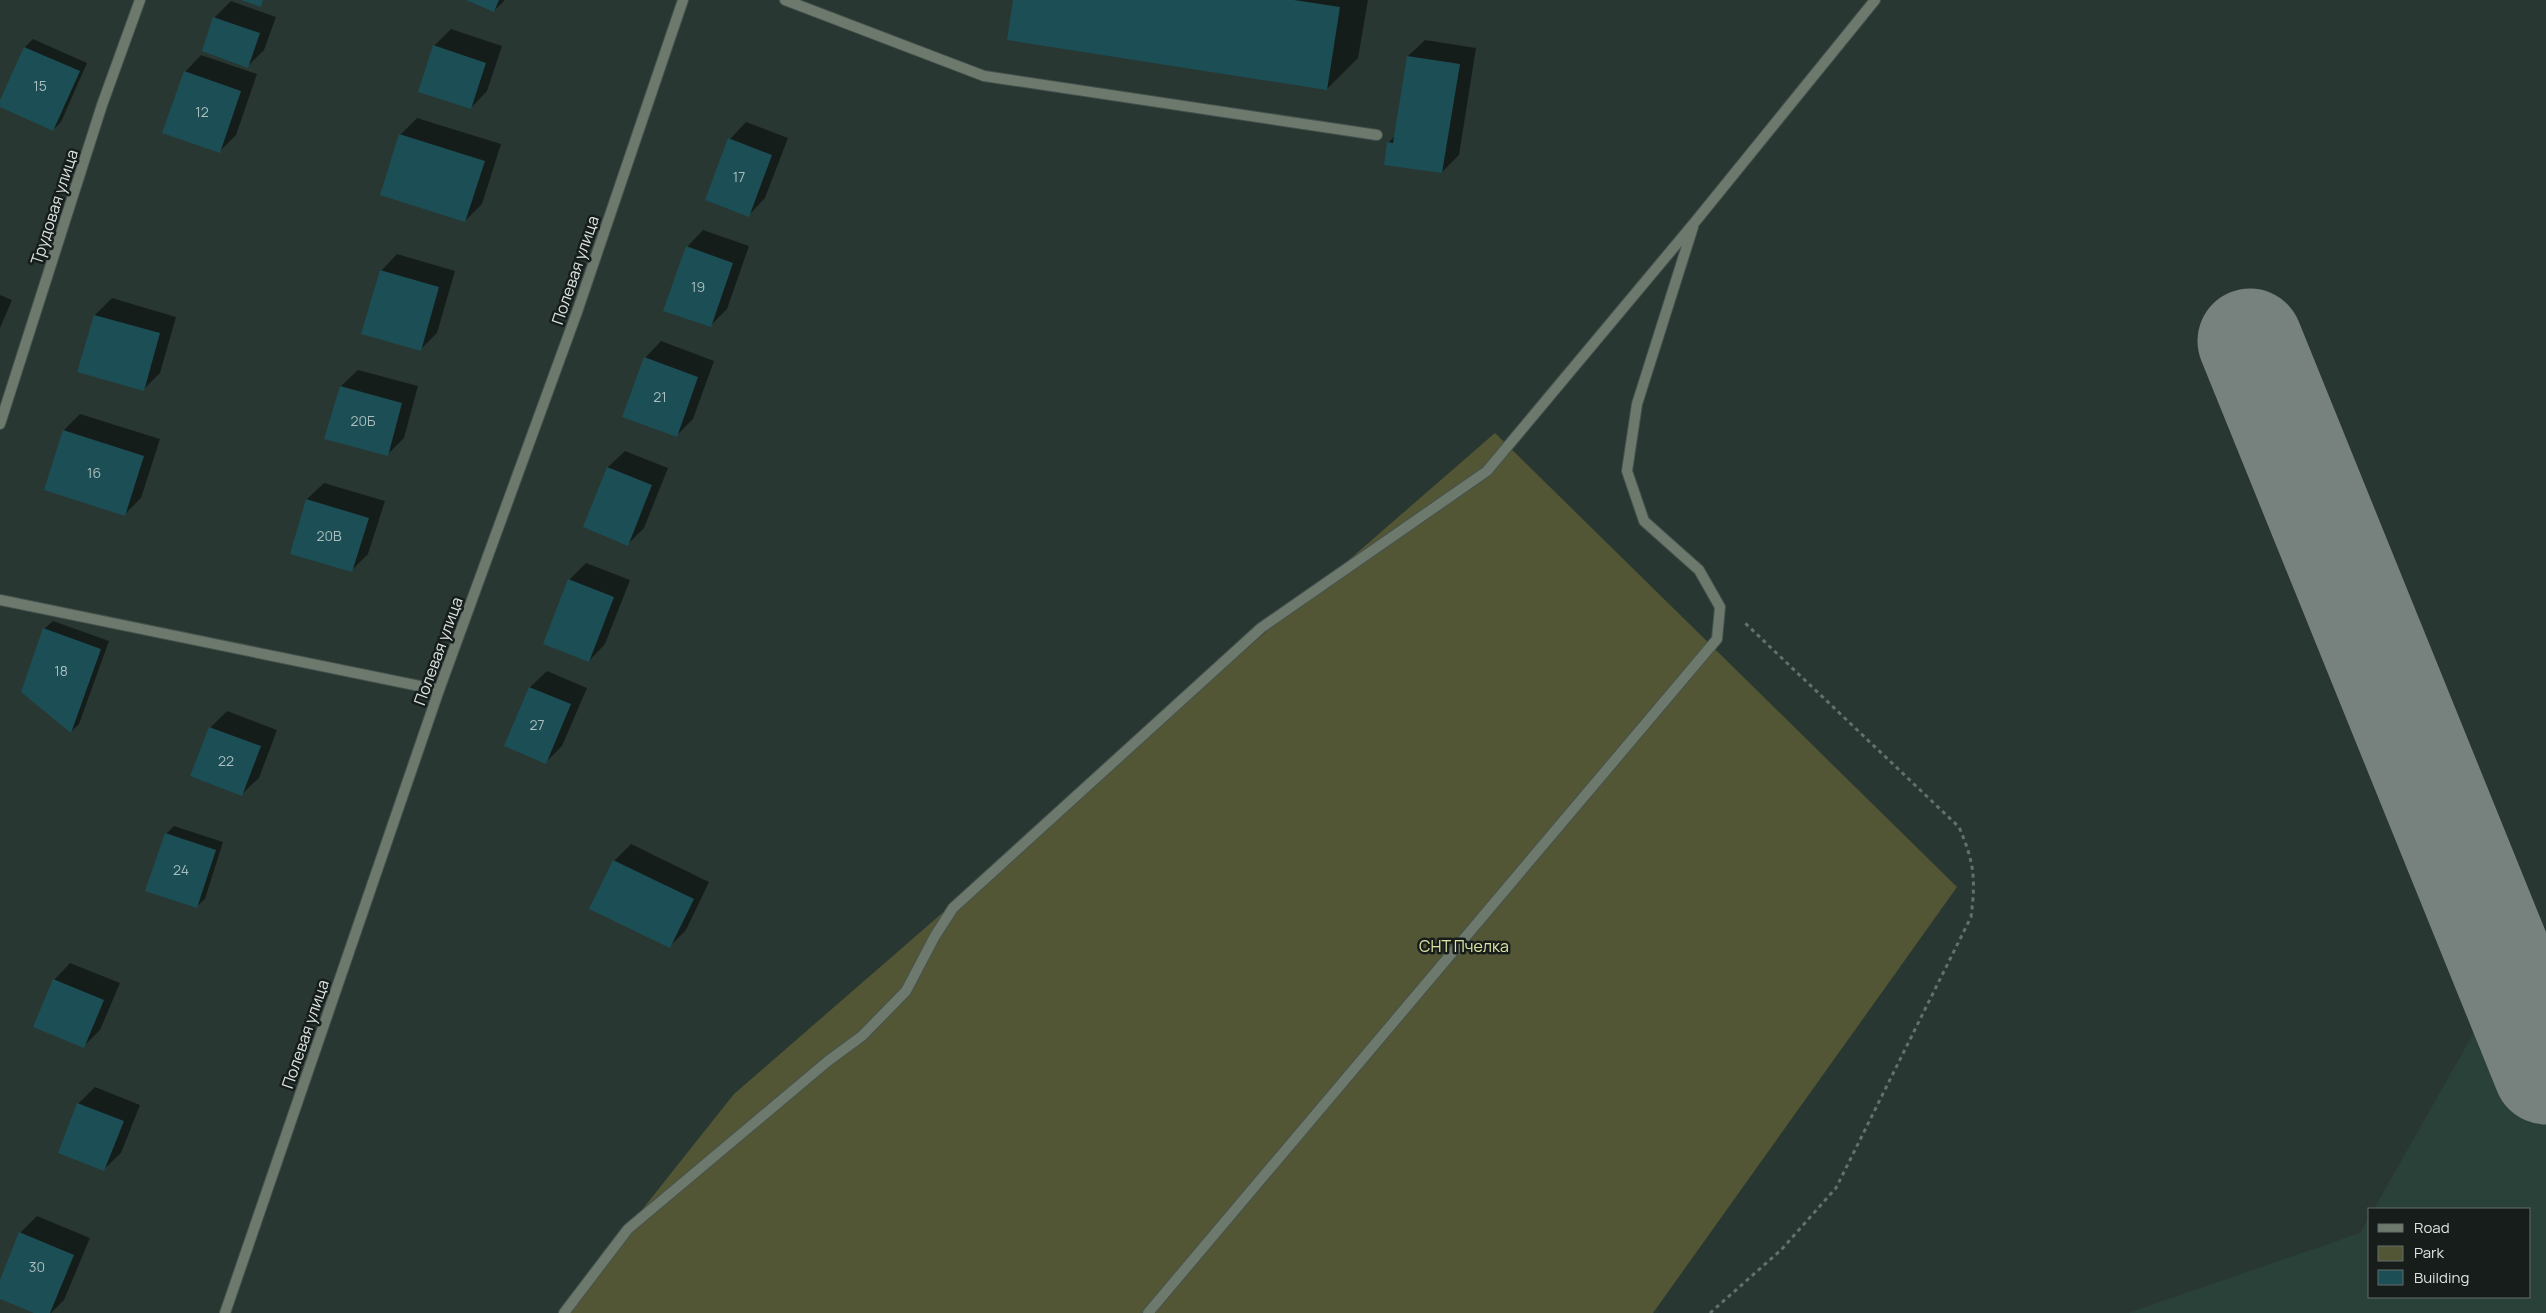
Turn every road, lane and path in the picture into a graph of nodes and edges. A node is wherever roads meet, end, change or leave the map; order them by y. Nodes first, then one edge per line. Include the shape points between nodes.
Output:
1 (140, 0) edge
2 (683, 0) edge
3 (785, 0) edge
4 (1875, 0) edge
5 (1377, 135) dead end
6 (1695, 222) junction
7 (0, 424) edge
8 (1709, 589) junction
9 (0, 600) edge
10 (439, 690) junction
11 (225, 1313) edge
12 (564, 1313) edge
13 (1148, 1313) edge
14 (1710, 1313) edge

1 - 7 street, Трудовая улица via 102,105
2 - 10 street, Полевая улица via 577,312
3 - 5 street via 984,76
4 - 6 street
6 - 8 street via 1637,404 1627,470 1644,521 1699,570
6 - 12 street via 1486,471 1261,628 953,908 906,991 862,1036 628,1229
8 - 13 street via 1720,607 1717,639
8 - 14 path via 1959,827 1972,858 1975,889 1971,917 1836,1188 1782,1250
9 - 10 street
10 - 11 street, Полевая улица

